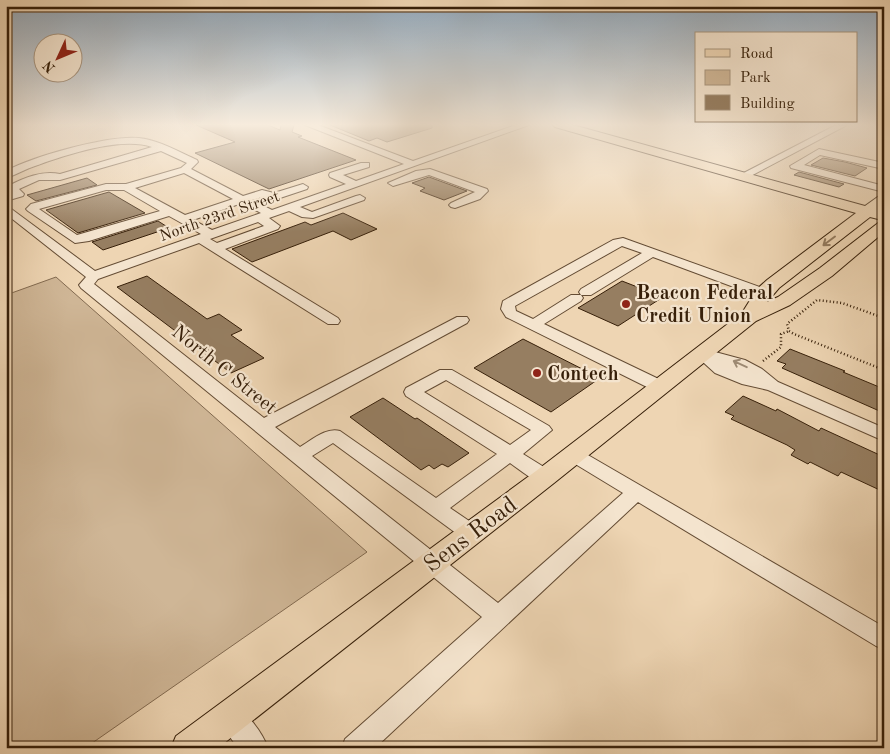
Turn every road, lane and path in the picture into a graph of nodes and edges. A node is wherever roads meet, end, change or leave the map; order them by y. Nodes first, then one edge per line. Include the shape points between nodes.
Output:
1 (43, 160) edge
2 (118, 160) edge
3 (189, 160) edge
4 (393, 160) edge
5 (433, 160) edge
6 (682, 160) edge
7 (772, 160) joint
8 (805, 160) edge
9 (852, 160) edge
10 (365, 165) dead end
11 (795, 166) junction
12 (412, 168) junction
13 (884, 168) edge
14 (185, 170) junction
15 (6, 175) edge
16 (741, 177) junction
17 (355, 184) junction
18 (393, 184) dead end
19 (863, 184) junction
20 (126, 187) junction
21 (303, 187) dead end
22 (884, 189) edge
23 (6, 198) edge
24 (360, 198) dead end
25 (884, 199) edge
26 (247, 202) junction
27 (455, 205) dead end
28 (290, 207) junction
29 (6, 208) edge
30 (169, 212) junction
31 (876, 214) edge
32 (265, 216) junction
33 (187, 222) junction
34 (884, 224) edge
35 (230, 229) junction
36 (245, 238) junction
37 (209, 241) junction
38 (653, 252) junction
39 (93, 276) junction
40 (763, 293) junction
41 (784, 301) junction
42 (749, 316) junction
43 (884, 318) edge
44 (462, 320) dead end
45 (333, 321) dead end
46 (533, 325) junction
47 (789, 331) junction
48 (702, 354) junction
49 (759, 365) dead end
50 (884, 370) edge
51 (661, 387) junction
52 (262, 426) junction
53 (884, 435) edge
54 (510, 454) junction
55 (574, 454) junction
56 (298, 456) junction
57 (545, 477) junction
58 (636, 492) junction
59 (436, 508) junction
60 (471, 533) junction
61 (432, 564) junction
62 (499, 617) junction
63 (884, 639) edge
64 (230, 716) junction
65 (189, 748) edge
66 (255, 748) edge
67 (355, 748) edge

1 - 15 street via 20,166
2 - 23 street via 60,177 58,183
3 - 14 street via 193,162
4 - 12 street
5 - 12 street, North 23rd Street
6 - 16 main road
7 - 11 street
7 - 16 street
8 - 11 street
9 - 13 street
10 - 17 lane via 334,175
11 - 19 street
12 - 17 street, North 23rd Street
12 - 18 street
12 - 27 street via 434,172 483,191
13 - 19 lane
14 - 20 street
14 - 26 street
16 - 31 main road
17 - 28 street, North 23rd Street
19 - 22 street
20 - 30 street
20 - 30 street via 106,187 32,209 75,239
21 - 26 street
24 - 28 street via 313,215
25 - 31 main road
26 - 32 street
26 - 33 street
28 - 32 street, North 23rd Street
29 - 39 street
30 - 33 street
31 -> 40 main road
32 - 35 street, North 23rd Street
32 - 36 street via 274,226
33 - 37 street
34 - 41 main road via 826,272
35 - 36 street
35 - 37 street, North 23rd Street
36 - 37 street
37 - 39 street, North 23rd Street
37 - 45 lane
38 - 40 street
38 - 46 street
38 - 46 street via 619,242 508,304 511,314
39 - 52 street, North C Street via 86,285
40 - 41 main road
40 - 42 main road
41 - 42 main road
42 - 48 main road, Sens Road
43 - 47 path via 837,301 817,300 787,324
44 - 52 street
46 - 51 street
47 - 49 path via 781,334 778,351
47 - 50 path
48 - 51 main road, Sens Road
48 - 53 street via 721,370 748,381 773,386
51 - 55 main road, Sens Road
52 - 56 street, North C Street
54 - 54 street via 543,430 446,373 412,392
54 - 57 street
54 - 59 street
55 - 57 main road, Sens Road
55 - 58 street
56 - 59 street via 334,435
56 - 61 street, North C Street
57 - 60 main road, Sens Road
58 - 62 street
58 - 63 street
59 - 60 street
60 - 61 main road, Sens Road
61 - 62 street, North C Street
61 - 64 main road, Sens Road
62 - 67 street
64 - 65 main road, Sens Road
64 - 66 street

